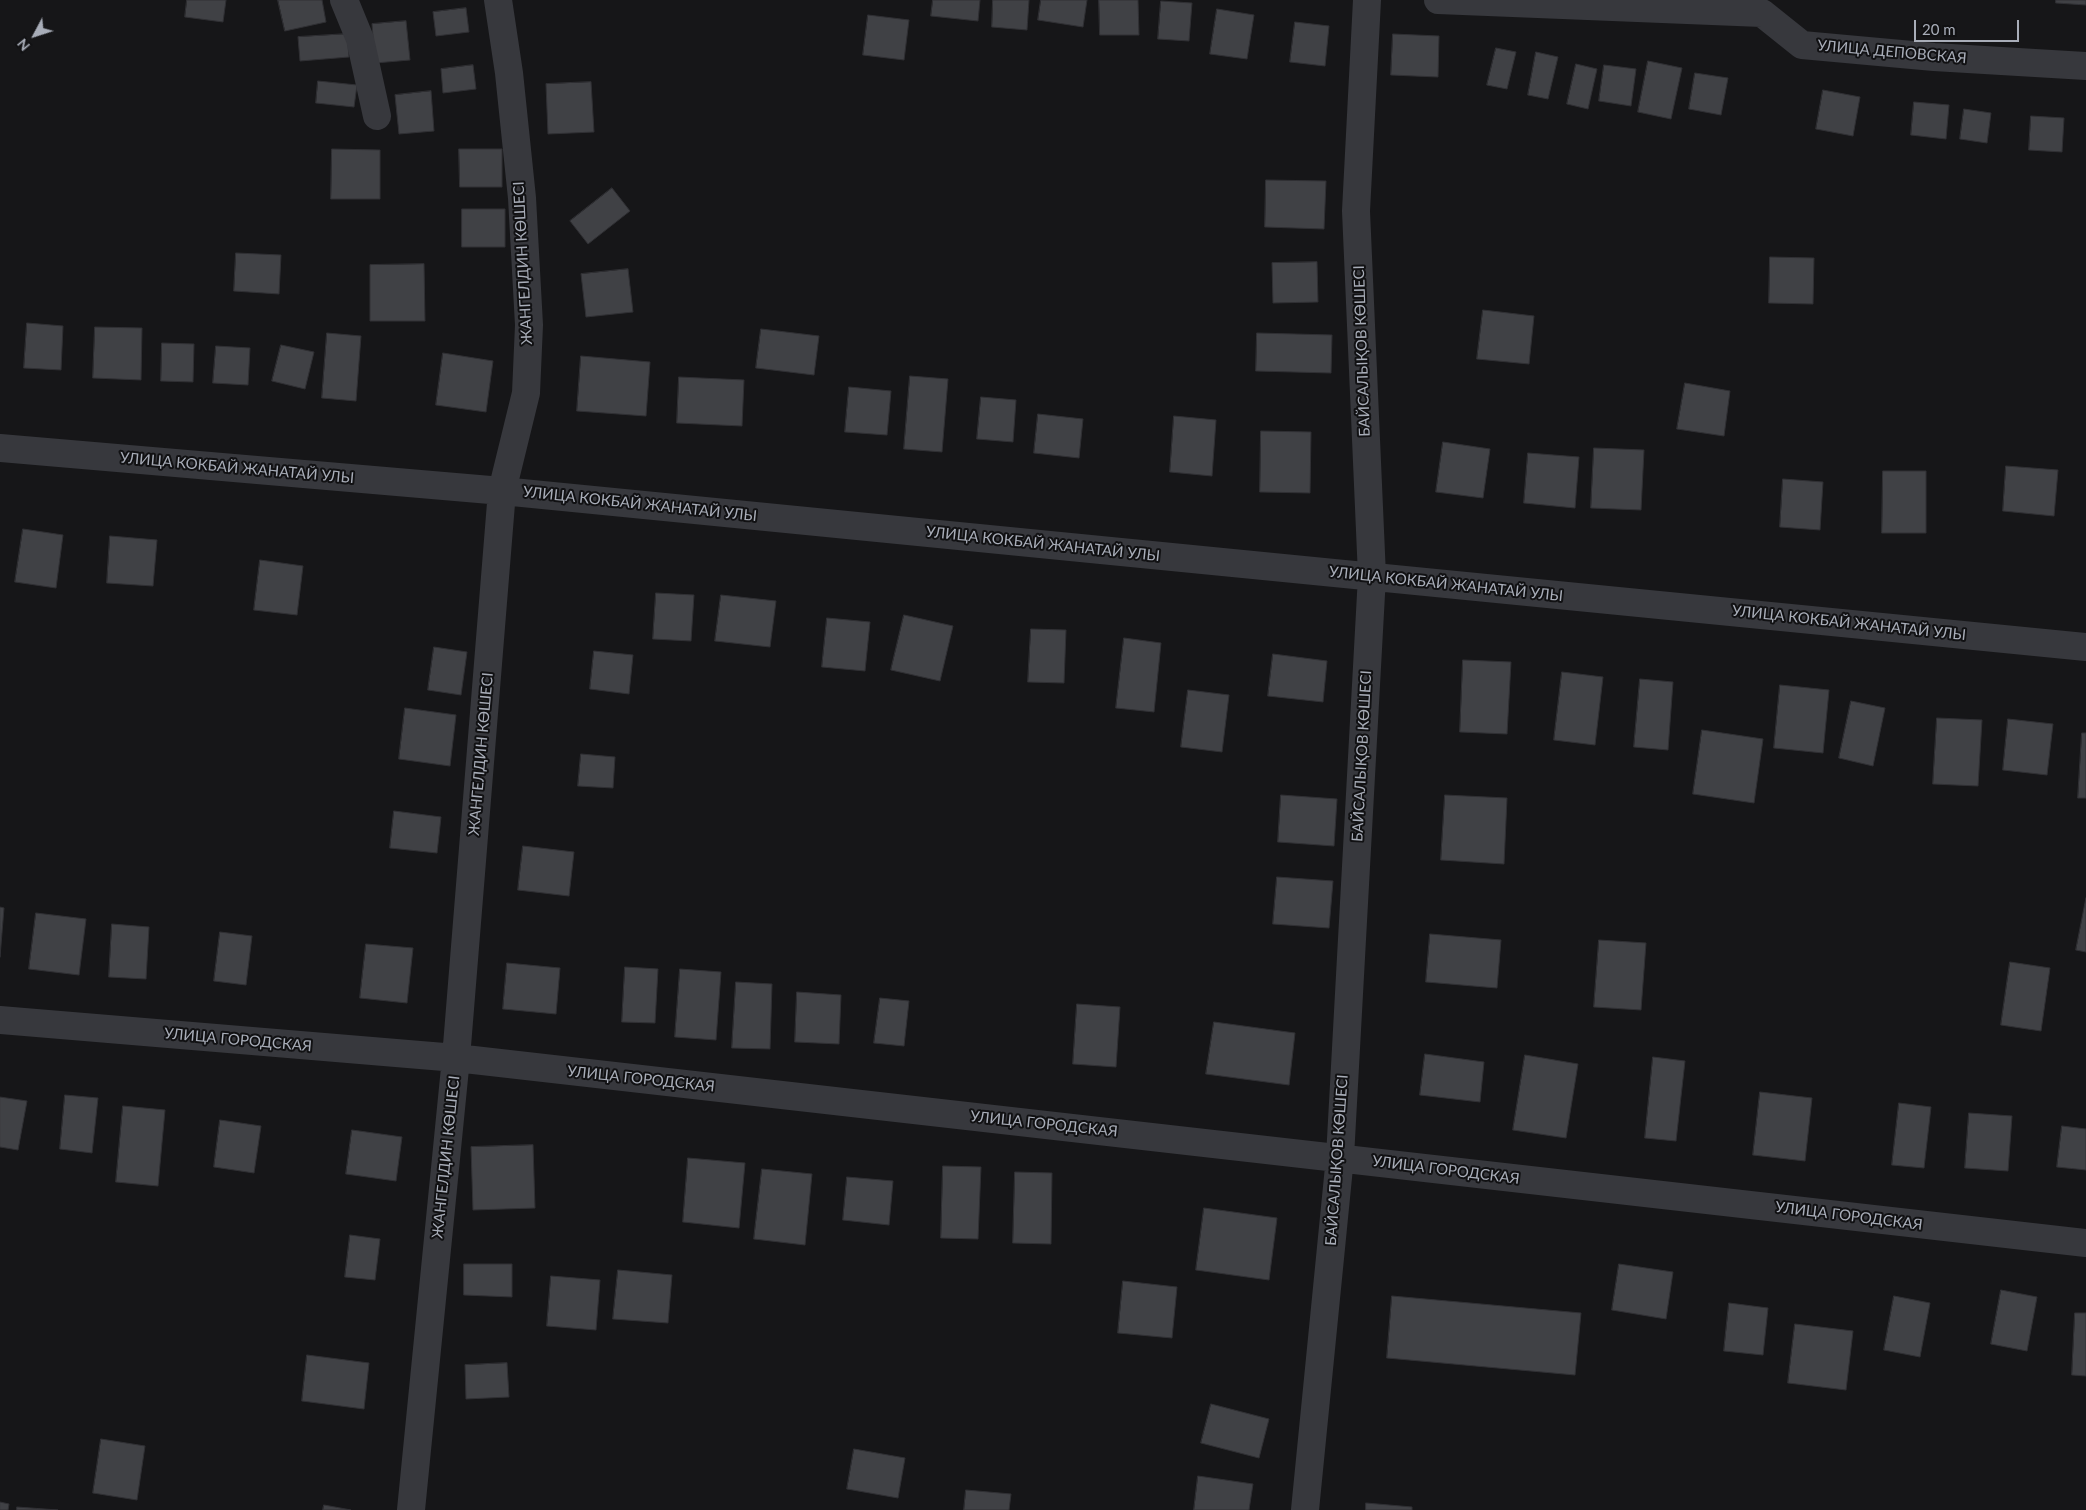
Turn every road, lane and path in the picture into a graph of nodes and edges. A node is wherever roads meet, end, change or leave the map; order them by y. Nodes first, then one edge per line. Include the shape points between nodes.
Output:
1 (344, 0) edge
2 (498, 0) edge
3 (1367, 0) edge
4 (1438, 0) edge
5 (2086, 66) edge
6 (377, 116) dead end
7 (0, 448) edge
8 (502, 491) junction
9 (1372, 576) junction
10 (2086, 647) edge
11 (0, 1020) edge
12 (456, 1058) junction
13 (1340, 1157) junction
14 (2086, 1243) edge
15 (410, 1510) edge
16 (1305, 1510) edge

1 - 6 street via 360,39
2 - 8 street, ЖАНГЕЛДИН КӨШЕСІ via 522,198 529,325 526,393
3 - 9 street, БАЙСАЛЫҚОВ КӨШЕСІ via 1356,211
4 - 5 street, УЛИЦА ДЕПОВСКАЯ via 1762,13 1802,45
7 - 8 street, УЛИЦА КОКБАЙ ЖАНАТАЙ УЛЫ
8 - 9 street, УЛИЦА КОКБАЙ ЖАНАТАЙ УЛЫ
8 - 12 street, ЖАНГЕЛДИН КӨШЕСІ
9 - 10 street, УЛИЦА КОКБАЙ ЖАНАТАЙ УЛЫ
9 - 13 street, БАЙСАЛЫҚОВ КӨШЕСІ
11 - 12 street, УЛИЦА ГОРОДСКАЯ
12 - 13 street, УЛИЦА ГОРОДСКАЯ
12 - 15 street, ЖАНГЕЛДИН КӨШЕСІ
13 - 14 street, УЛИЦА ГОРОДСКАЯ
13 - 16 street, БАЙСАЛЫҚОВ КӨШЕСІ

